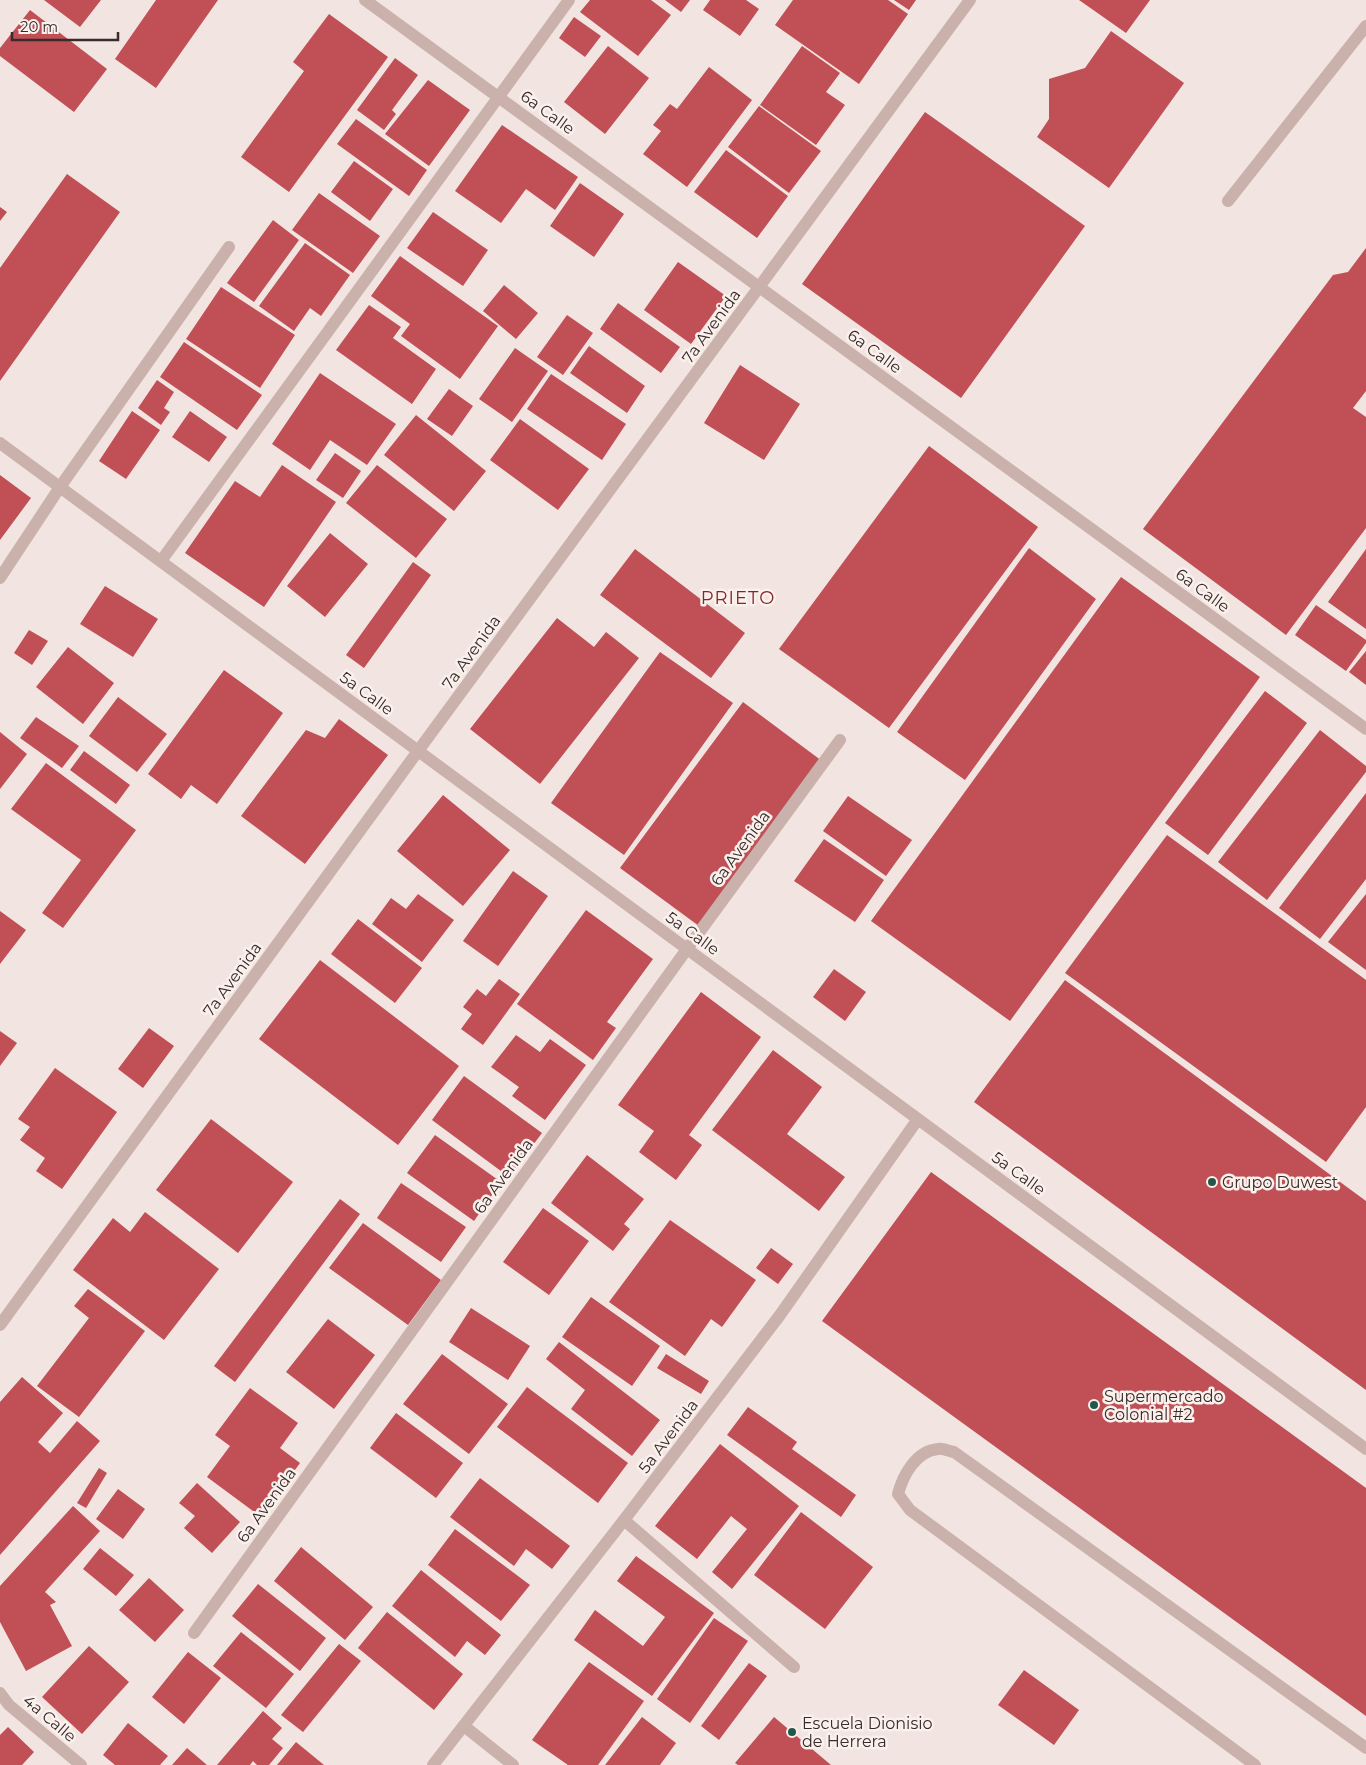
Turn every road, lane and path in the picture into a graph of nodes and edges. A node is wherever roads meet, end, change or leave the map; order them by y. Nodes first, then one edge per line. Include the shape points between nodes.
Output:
1 (365, 0) edge
2 (569, 0) edge
3 (970, 0) edge
4 (1366, 26) edge
5 (499, 97) junction
6 (1228, 202) dead end
7 (229, 247) dead end
8 (760, 287) junction
9 (0, 443) edge
10 (60, 487) junction
11 (161, 561) junction
12 (0, 578) edge
13 (1366, 729) edge
14 (840, 740) dead end
15 (418, 751) junction
16 (687, 949) junction
17 (918, 1119) junction
18 (0, 1324) edge
19 (1366, 1449) edge
20 (624, 1520) junction
21 (194, 1633) dead end
22 (794, 1667) dead end
23 (0, 1693) edge
24 (464, 1726) junction
25 (1366, 1748) edge
26 (75, 1763) edge
27 (433, 1765) edge
28 (513, 1765) edge
29 (1255, 1765) edge

1 - 5 street, 6a Calle
2 - 5 street
3 - 8 street, 7a Avenida
4 - 6 street
5 - 8 street, 6a Calle
5 - 11 street
7 - 10 street
8 - 13 street, 6a Calle
8 - 15 street, 7a Avenida
9 - 10 street, 5a Calle
10 - 11 street, 5a Calle
10 - 12 street
11 - 15 street, 5a Calle
14 - 16 street, 6a Avenida
15 - 16 street, 5a Calle
15 - 18 street, 7a Avenida
16 - 17 street, 5a Calle
16 - 21 street, 6a Avenida
17 - 19 street, 5a Calle
17 - 20 street, 5a Avenida via 780,1316
20 - 22 street
20 - 24 street, 5a Avenida
23 - 26 street, 4a Calle via 9,1705
24 - 27 street, 5a Avenida
24 - 28 street
25 - 29 street via 954,1452 939,1449 918,1456 902,1481 898,1494 910,1510

